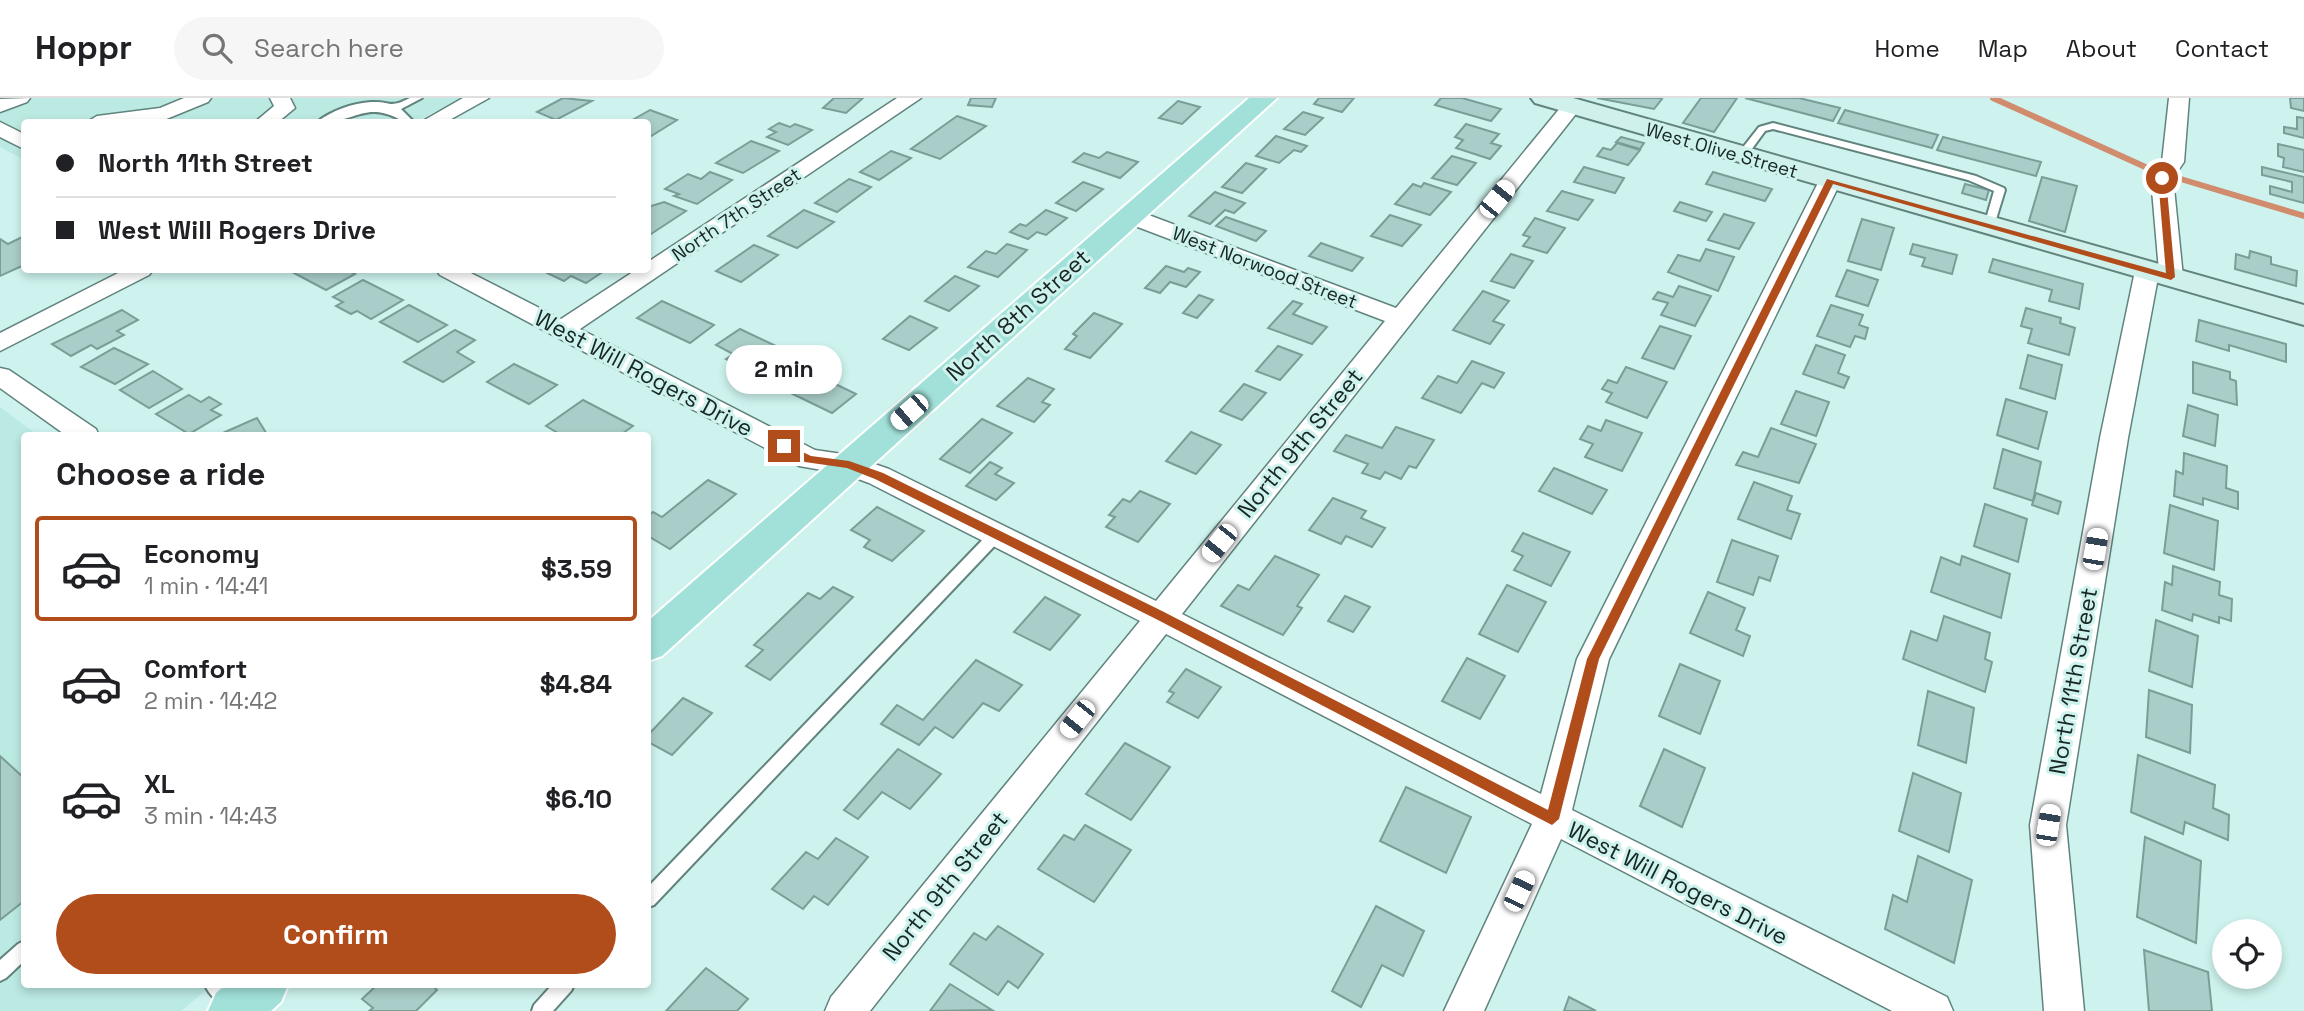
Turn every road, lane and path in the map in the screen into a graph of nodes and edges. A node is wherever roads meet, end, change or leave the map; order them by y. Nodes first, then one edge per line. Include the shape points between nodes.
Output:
1 (20, 98) edge
2 (201, 98) edge
3 (280, 98) edge
4 (417, 98) edge
5 (479, 98) edge
6 (911, 98) edge
7 (1264, 98) edge
8 (2179, 98) edge
9 (1558, 102) edge
10 (0, 106) edge
11 (395, 108) junction
12 (122, 119) edge
13 (269, 119) edge
14 (330, 119) edge
15 (407, 119) edge
16 (437, 119) edge
17 (0, 128) edge
18 (21, 141) edge
19 (1742, 155) junction
20 (1830, 181) junction
21 (1130, 216) junction
22 (1990, 226) junction
23 (651, 270) edge
24 (135, 273) edge
25 (454, 273) edge
26 (647, 273) edge
27 (2159, 274) junction
28 (2304, 315) edge
29 (1401, 318) junction
30 (561, 330) junction
31 (0, 343) edge
32 (0, 376) edge
33 (80, 432) edge
34 (849, 465) junction
35 (997, 534) junction
36 (1160, 615) junction
37 (651, 642) edge
38 (1552, 819) junction
39 (651, 897) edge
40 (21, 953) edge
41 (0, 972) edge
42 (562, 988) edge
43 (541, 1011) edge
44 (845, 1011) edge
45 (1464, 1011) edge
46 (1933, 1011) edge
47 (2064, 1011) edge

1 - 10 street
2 - 12 street via 163,114
3 - 13 street via 285,108
4 - 11 lane
5 - 16 street
6 - 23 street, North 7th Street
7 - 21 main road, North 8th Street
8 - 27 street, North 11th Street via 2173,162 2162,178
9 - 19 main road, West Olive Street
9 - 29 street, North 9th Street
11 - 14 lane via 364,104
11 - 15 lane
17 - 18 street
19 - 20 main road, West Olive Street
19 - 22 lane via 1762,129 1783,127 1972,178 2000,190
20 - 22 main road, West Olive Street
20 - 38 street via 1593,659
21 - 29 street, West Norwood Street
21 - 34 main road, North 8th Street
22 - 27 main road, West Olive Street
24 - 31 street
25 - 30 street, West Will Rogers Drive
26 - 30 street, North 7th Street
27 - 28 main road, West Olive Street
27 - 47 street, North 11th Street via 2114,438 2048,825
29 - 36 street, North 9th Street
30 - 34 street, West Will Rogers Drive via 809,459
32 - 33 street
34 - 35 street, West Will Rogers Drive
34 - 37 main road, North 8th Street
35 - 36 street, West Will Rogers Drive
35 - 39 lane
36 - 38 street, West Will Rogers Drive
36 - 44 street, North 9th Street
38 - 45 street
38 - 46 street, West Will Rogers Drive
40 - 41 lane
42 - 43 lane

